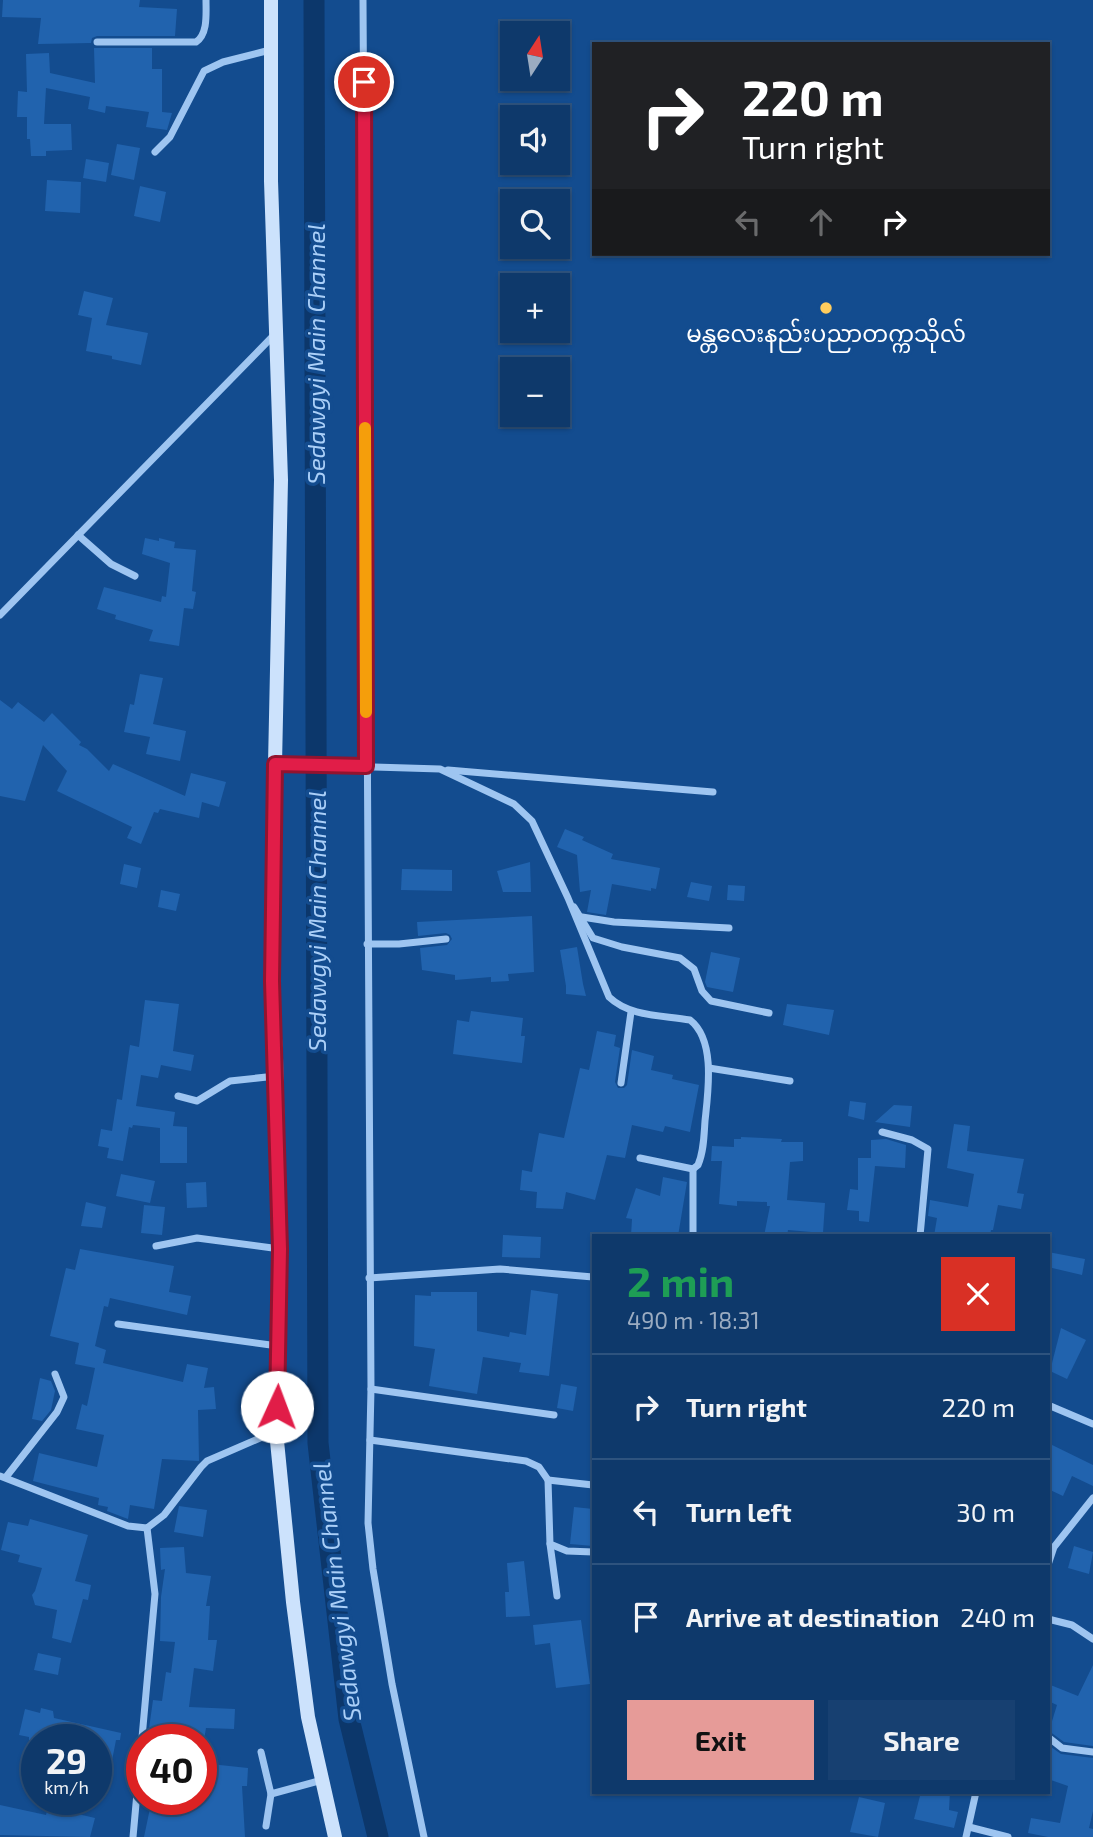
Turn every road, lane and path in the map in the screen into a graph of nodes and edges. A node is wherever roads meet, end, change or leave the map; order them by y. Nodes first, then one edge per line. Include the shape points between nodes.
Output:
1 (206, 0) edge
2 (271, 0) edge
3 (363, 0) edge
4 (97, 42) dead end
5 (270, 50) junction
6 (155, 152) dead end
7 (276, 332) junction
8 (78, 535) junction
9 (135, 576) dead end
10 (0, 615) edge
11 (275, 764) junction
12 (366, 766) junction
13 (440, 769) junction
14 (713, 792) dead end
15 (568, 898) junction
16 (582, 917) junction
17 (729, 928) dead end
18 (446, 939) dead end
19 (367, 944) junction
20 (631, 1012) junction
21 (769, 1013) dead end
22 (709, 1069) junction
23 (276, 1076) junction
24 (790, 1081) dead end
25 (621, 1083) dead end
26 (178, 1096) dead end
27 (883, 1132) dead end
28 (640, 1158) dead end
29 (693, 1168) junction
30 (693, 1234) edge
31 (920, 1234) edge
32 (156, 1246) dead end
33 (280, 1249) junction
34 (592, 1277) edge
35 (369, 1278) junction
36 (118, 1324) dead end
37 (278, 1346) junction
38 (55, 1374) dead end
39 (371, 1389) junction
40 (1050, 1406) edge
41 (554, 1415) dead end
42 (1093, 1424) edge
43 (276, 1431) junction
44 (370, 1440) junction
45 (3, 1476) edge
46 (548, 1480) junction
47 (592, 1485) edge
48 (1093, 1498) edge
49 (147, 1528) junction
50 (550, 1544) junction
51 (592, 1552) edge
52 (1050, 1554) edge
53 (557, 1596) dead end
54 (1050, 1620) edge
55 (1093, 1639) edge
56 (1050, 1739) edge
57 (261, 1752) dead end
58 (1093, 1752) edge
59 (322, 1780) junction
60 (271, 1794) junction
61 (976, 1794) edge
62 (266, 1826) dead end
63 (969, 1827) junction
64 (133, 1837) edge
65 (335, 1837) edge
66 (424, 1837) edge
67 (966, 1837) edge
68 (1008, 1837) edge

1 - 4 street via 204,30 196,43
2 - 5 street
3 - 12 street
5 - 6 street via 204,71 170,137
5 - 7 street
7 - 8 street
7 - 11 street via 281,480
8 - 9 street via 111,564
8 - 10 street
11 - 12 street
11 - 23 street via 272,981
12 - 13 street
12 - 19 street
13 - 14 street
13 - 15 street via 514,804 532,821
15 - 16 street
15 - 20 street via 609,997
16 - 17 street
16 - 21 street via 593,938 680,958 694,970 711,1001
18 - 19 street
19 - 35 street
20 - 22 street via 690,1020 698,1026
20 - 25 street
22 - 24 street
22 - 29 street via 701,1158
23 - 26 street via 230,1081 197,1101
23 - 33 street
27 - 31 street via 928,1149
28 - 29 street
29 - 30 street
32 - 33 street via 197,1238
33 - 37 street
34 - 35 street via 500,1269
35 - 39 street
36 - 37 street
37 - 43 street
38 - 45 street via 64,1397 57,1412
39 - 41 street
39 - 44 street
40 - 42 street
43 - 49 street via 208,1461 164,1515
43 - 59 street via 306,1704
44 - 46 street via 526,1461 539,1467
44 - 66 street via 368,1523 373,1569
45 - 49 street via 128,1527
46 - 47 street
46 - 50 street
48 - 52 street
49 - 64 street via 155,1594
50 - 51 street via 567,1551
50 - 53 street
54 - 55 street via 1072,1625
56 - 58 street via 1062,1748
57 - 60 street
59 - 60 street
59 - 65 street
60 - 62 street
61 - 63 street
63 - 67 street
63 - 68 street

